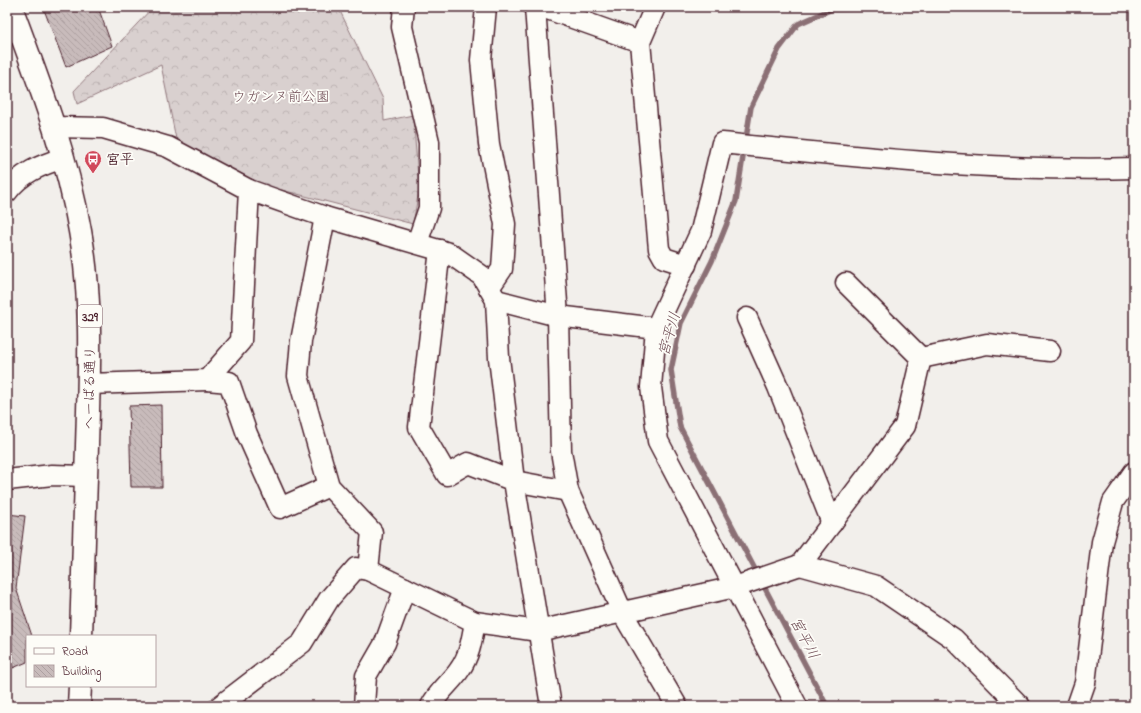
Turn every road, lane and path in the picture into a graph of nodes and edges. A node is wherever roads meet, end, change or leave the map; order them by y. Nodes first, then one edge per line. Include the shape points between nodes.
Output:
1 (10, 7) edge
2 (404, 7) edge
3 (486, 7) edge
4 (535, 7) edge
5 (542, 7) edge
6 (655, 7) edge
7 (640, 42) junction
8 (54, 127) junction
9 (63, 158) junction
10 (1134, 168) edge
11 (249, 190) junction
12 (7, 192) edge
13 (325, 217) junction
14 (417, 243) junction
15 (440, 250) junction
16 (686, 265) junction
17 (846, 283) dead end
18 (493, 294) junction
19 (558, 316) junction
20 (747, 318) dead end
21 (656, 328) junction
22 (1050, 351) dead end
23 (921, 358) junction
24 (206, 380) junction
25 (89, 384) junction
26 (1134, 472) edge
27 (86, 476) junction
28 (7, 480) edge
29 (514, 481) junction
30 (329, 486) junction
31 (568, 491) junction
32 (832, 523) junction
33 (800, 565) junction
34 (368, 570) junction
35 (742, 585) junction
36 (406, 588) junction
37 (623, 614) junction
38 (475, 622) junction
39 (538, 631) junction
40 (81, 635) edge
41 (80, 687) edge
42 (79, 706) edge
43 (220, 706) edge
44 (364, 706) edge
45 (431, 706) edge
46 (551, 706) edge
47 (677, 706) edge
48 (682, 706) edge
49 (797, 706) edge
50 (1020, 706) edge
51 (1077, 706) edge

1 - 8 highway, へーばる通り / 329
2 - 14 street via 402,27 429,142 429,208
3 - 18 street via 481,60 489,144 505,224 502,269
4 - 19 street
5 - 7 street
6 - 7 street
7 - 16 street via 659,249 664,258
8 - 9 highway, へーばる通り / 329
8 - 11 street via 103,128 168,147
9 - 12 street via 42,165 15,181
9 - 25 highway, へーばる通り / 329 via 80,230 86,278 90,321
10 - 16 street via 1080,170 874,158 722,143 701,232
11 - 13 street
11 - 24 street via 241,341
13 - 14 street
13 - 30 street via 301,341 298,376
14 - 15 street
15 - 18 street via 449,253 482,276
15 - 29 street via 419,427 447,475 468,463
16 - 21 street
17 - 23 street
18 - 19 street
18 - 29 street
19 - 21 street
19 - 31 street via 561,451
20 - 32 street via 778,386
21 - 35 street via 651,388 658,441
22 - 23 street via 987,344
23 - 32 street via 905,426
24 - 25 street
24 - 30 street via 229,382 247,434 280,508
25 - 27 highway, へーばる通り / 329
26 - 51 street via 1113,502 1102,542 1084,683
27 - 28 street via 52,475
27 - 40 highway, へーばる通り / 329
29 - 31 street
29 - 39 street
30 - 34 street via 372,532
31 - 37 street
32 - 33 street
33 - 35 street
33 - 50 street via 876,586 954,639
34 - 36 street
34 - 43 street via 356,568 329,599 302,643
35 - 37 street
35 - 49 street
36 - 38 street
36 - 44 street via 385,643 366,676
37 - 39 street
37 - 47 street
38 - 39 street
38 - 45 street via 470,648 460,669
39 - 46 street
41 - 42 highway
47 - 48 street

